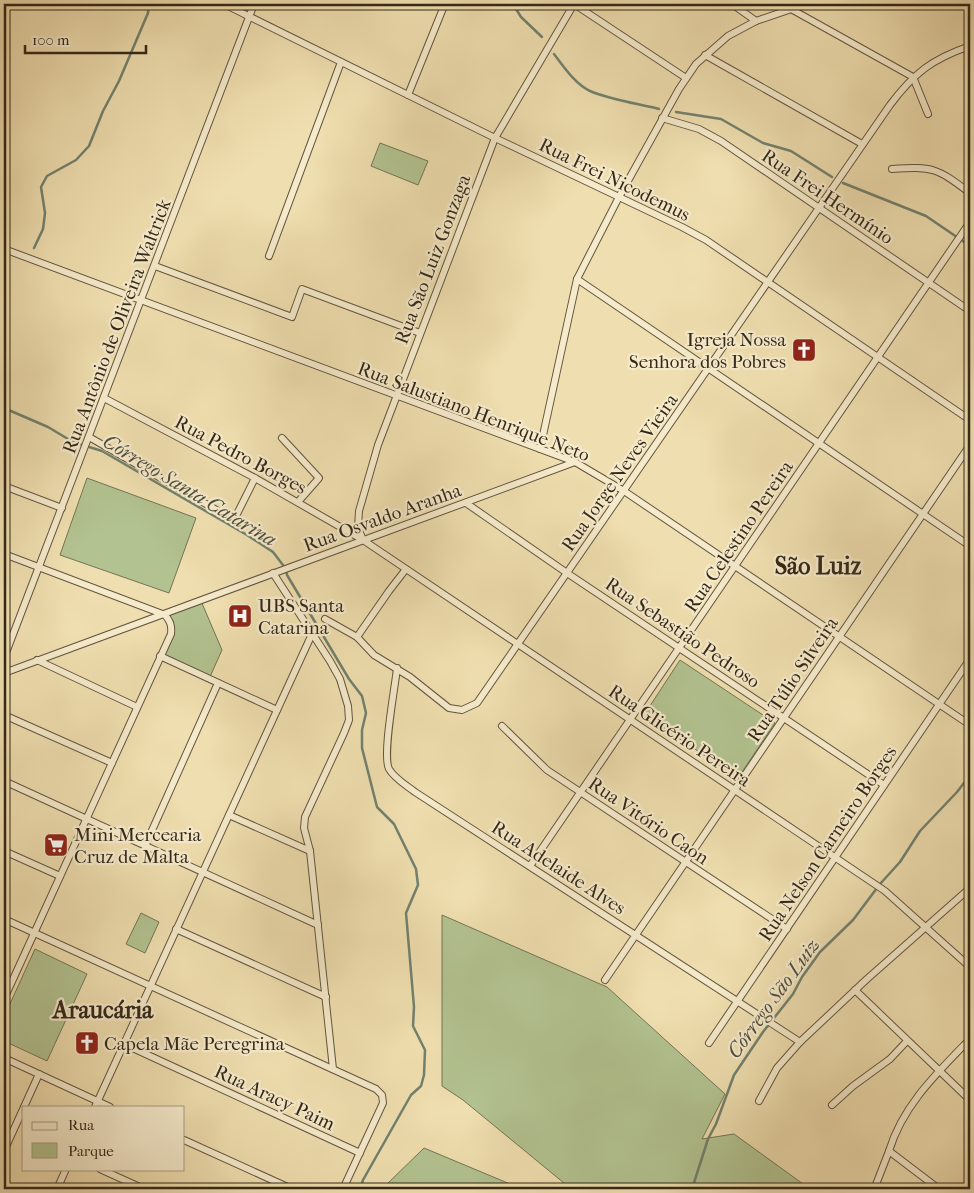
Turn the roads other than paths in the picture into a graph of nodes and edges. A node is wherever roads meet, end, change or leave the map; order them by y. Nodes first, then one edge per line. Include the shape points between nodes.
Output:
1 (224, 4) edge
2 (254, 4) edge
3 (574, 4) edge
4 (732, 4) edge
5 (806, 4) edge
6 (444, 6) dead end
7 (791, 9) junction
8 (250, 16) junction
9 (756, 20) junction
10 (970, 46) edge
11 (705, 55) junction
12 (341, 62) junction
13 (913, 77) junction
14 (686, 78) junction
15 (408, 95) junction
16 (928, 114) dead end
17 (662, 118) junction
18 (495, 138) junction
19 (862, 144) junction
20 (892, 169) dead end
21 (970, 194) edge
22 (618, 197) junction
23 (819, 208) junction
24 (970, 222) edge
25 (4, 249) edge
26 (269, 256) dead end
27 (155, 266) junction
28 (577, 279) junction
29 (768, 282) junction
30 (929, 283) junction
31 (142, 301) junction
32 (970, 311) edge
33 (420, 333) junction
34 (878, 357) junction
35 (709, 368) junction
36 (396, 395) junction
37 (104, 398) junction
38 (970, 420) edge
39 (282, 438) dead end
40 (88, 439) junction
41 (819, 443) junction
42 (970, 445) edge
43 (540, 448) junction
44 (575, 462) junction
45 (255, 478) junction
46 (4, 486) edge
47 (624, 491) junction
48 (298, 502) junction
49 (466, 502) junction
50 (62, 508) junction
51 (923, 514) junction
52 (363, 540) junction
53 (970, 546) edge
54 (4, 554) edge
55 (735, 566) junction
56 (39, 567) junction
57 (406, 569) junction
58 (276, 572) junction
59 (567, 573) junction
60 (165, 614) junction
61 (325, 619) dead end
62 (312, 634) junction
63 (357, 637) junction
64 (840, 637) junction
65 (518, 644) junction
66 (679, 648) junction
67 (160, 656) junction
68 (4, 658) edge
69 (970, 659) edge
70 (37, 660) junction
71 (397, 668) junction
72 (4, 673) edge
73 (218, 683) junction
74 (939, 704) junction
75 (137, 707) junction
76 (277, 710) junction
77 (4, 715) edge
78 (785, 717) junction
79 (630, 720) junction
80 (502, 726) dead end
81 (970, 726) edge
82 (112, 763) junction
83 (4, 781) edge
84 (884, 785) junction
85 (735, 790) junction
86 (581, 792) junction
87 (229, 815) junction
88 (86, 819) junction
89 (145, 846) junction
90 (4, 850) edge
91 (310, 851) junction
92 (836, 857) junction
93 (686, 862) junction
94 (530, 866) junction
95 (203, 872) junction
96 (60, 876) junction
97 (970, 888) edge
98 (4, 919) edge
99 (318, 925) junction
100 (926, 927) junction
101 (176, 929) junction
102 (787, 929) junction
103 (34, 933) junction
104 (636, 935) junction
105 (970, 967) edge
106 (606, 980) dead end
107 (150, 986) junction
108 (6, 990) edge
109 (855, 990) junction
110 (326, 997) junction
111 (4, 999) edge
112 (738, 1001) junction
113 (970, 1039) edge
114 (907, 1041) junction
115 (800, 1042) junction
116 (709, 1043) dead end
117 (124, 1044) junction
118 (4, 1058) edge
119 (333, 1069) junction
120 (939, 1071) junction
121 (39, 1074) junction
122 (970, 1100) edge
123 (759, 1101) dead end
124 (96, 1104) edge
125 (832, 1105) dead end
126 (24, 1106) edge
127 (22, 1111) edge
128 (185, 1140) edge
129 (4, 1151) edge
130 (888, 1151) junction
131 (360, 1152) junction
132 (66, 1170) edge
133 (102, 1170) edge
134 (875, 1187) dead end
135 (57, 1189) edge
136 (144, 1189) edge
137 (292, 1189) edge
138 (343, 1189) edge
139 (939, 1189) edge

1 - 8 street, Rua Frei Nicodemus
2 - 8 street, Rua Antônio de Oliveira Waltrick
3 - 14 street
3 - 18 street, Rua São Luiz Gonzaga
4 - 9 street
5 - 7 street
6 - 15 street
7 - 9 street
7 - 13 street
8 - 12 street, Rua Frei Nicodemus
8 - 27 street, Rua Antônio de Oliveira Waltrick
9 - 11 street via 728,36
10 - 13 street, Rua Jorge Neves Vieira via 935,61
11 - 14 street
11 - 19 street
12 - 15 street, Rua Frei Nicodemus
12 - 26 street
13 - 16 street
13 - 19 street, Rua Jorge Neves Vieira
14 - 17 street
15 - 18 street, Rua Frei Nicodemus
17 - 22 street
17 - 23 street, Rua Frei Hermínio via 711,135
18 - 22 street, Rua Frei Nicodemus
18 - 33 street, Rua São Luiz Gonzaga
19 - 23 street, Rua Jorge Neves Vieira
20 - 21 street via 919,167 936,170
22 - 28 street
22 - 29 street, Rua Frei Nicodemus via 706,240
23 - 29 street, Rua Jorge Neves Vieira
23 - 30 street, Rua Frei Hermínio
24 - 30 street, Rua Celestino Pereira
25 - 31 street, Rua Salustiano Henrique Neto
27 - 31 street, Rua Antônio de Oliveira Waltrick
27 - 33 street via 292,317 302,289
28 - 35 street
28 - 43 street
29 - 34 street, Rua Frei Nicodemus
29 - 35 street, Rua Jorge Neves Vieira
30 - 32 street, Rua Frei Hermínio
30 - 34 street, Rua Celestino Pereira
31 - 36 street, Rua Salustiano Henrique Neto
31 - 37 street, Rua Antônio de Oliveira Waltrick
33 - 36 street, Rua São Luiz Gonzaga
34 - 38 street, Rua Frei Nicodemus
34 - 41 street, Rua Celestino Pereira
35 - 41 street
35 - 47 street, Rua Jorge Neves Vieira
36 - 43 street, Rua Salustiano Henrique Neto
36 - 52 street, Rua São Luiz Gonzaga via 359,510 358,528
37 - 40 street, Rua Antônio de Oliveira Waltrick
37 - 45 street, Rua Pedro Borges
39 - 48 street via 319,478
40 - 45 street via 234,520
40 - 50 street, Rua Antônio de Oliveira Waltrick
41 - 51 street
41 - 55 street, Rua Celestino Pereira
42 - 51 street, Rua Túlio Silveira
43 - 44 street, Rua Salustiano Henrique Neto
44 - 47 street, Rua Salustiano Henrique Neto
44 - 49 street, Rua Osvaldo Aranha
45 - 48 street, Rua Pedro Borges
46 - 50 street
47 - 55 street, Rua Salustiano Henrique Neto
47 - 59 street, Rua Jorge Neves Vieira
48 - 52 street, Rua Pedro Borges
49 - 52 street, Rua Osvaldo Aranha
49 - 59 street, Rua Sebastião Pedroso
50 - 56 street, Rua Antônio de Oliveira Waltrick
51 - 53 street
51 - 64 street, Rua Túlio Silveira
52 - 57 street, Rua Glicério Pereira
52 - 58 street, Rua Osvaldo Aranha
54 - 56 street
55 - 64 street, Rua Salustiano Henrique Neto
55 - 66 street, Rua Celestino Pereira
56 - 60 street
56 - 68 street, Rua Antônio de Oliveira Waltrick
57 - 63 street
57 - 65 street, Rua Glicério Pereira
58 - 60 street, Rua Osvaldo Aranha
58 - 62 street
59 - 65 street, Rua Jorge Neves Vieira
59 - 66 street, Rua Sebastião Pedroso
60 - 67 street via 172,627
60 - 70 street, Rua Osvaldo Aranha
61 - 63 street
62 - 76 street
62 - 91 street via 342,686 348,720 305,817 304,828
63 - 71 street via 374,655
64 - 74 street, Rua Salustiano Henrique Neto
64 - 78 street, Rua Túlio Silveira
65 - 71 street, Rua Jorge Neves Vieira via 477,703 462,710 444,705
65 - 79 street, Rua Glicério Pereira
66 - 78 street, Rua Sebastião Pedroso
66 - 79 street, Rua Celestino Pereira
67 - 73 street
67 - 75 street
69 - 74 street, Rua Nelson Carneiro Borges
70 - 72 street, Rua Osvaldo Aranha
70 - 75 street
71 - 94 street, Rua Adelaide Alves via 387,753 389,768 416,792
73 - 76 street
73 - 89 street
74 - 81 street, Rua Salustiano Henrique Neto
74 - 84 street, Rua Nelson Carneiro Borges
75 - 82 street
76 - 87 street
77 - 82 street
78 - 84 street, Rua Sebastião Pedroso
78 - 85 street, Rua Túlio Silveira
79 - 85 street, Rua Glicério Pereira
79 - 86 street, Rua Celestino Pereira
80 - 86 street, Rua Vitório Caon via 542,766
82 - 88 street
83 - 88 street
84 - 92 street, Rua Nelson Carneiro Borges
85 - 92 street, Rua Glicério Pereira
85 - 93 street, Rua Túlio Silveira
86 - 93 street, Rua Vitório Caon
86 - 94 street, Rua Celestino Pereira
87 - 91 street
87 - 95 street
88 - 89 street
88 - 96 street
89 - 95 street
90 - 96 street
91 - 99 street
92 - 100 street, Rua Glicério Pereira via 885,891
92 - 102 street, Rua Nelson Carneiro Borges
93 - 102 street, Rua Vitório Caon
93 - 104 street, Rua Túlio Silveira
94 - 104 street, Rua Adelaide Alves
95 - 99 street
95 - 101 street
96 - 103 street
97 - 100 street
98 - 103 street
99 - 110 street
100 - 105 street, Rua Glicério Pereira
100 - 109 street
101 - 107 street
101 - 110 street
102 - 112 street, Rua Nelson Carneiro Borges
103 - 107 street
103 - 108 street
104 - 106 street, Rua Túlio Silveira
104 - 112 street, Rua Adelaide Alves
107 - 117 street
107 - 119 street
108 - 111 street
109 - 114 street
109 - 115 street
110 - 119 street
112 - 115 street, Rua Adelaide Alves
112 - 116 street, Rua Nelson Carneiro Borges
113 - 120 street
114 - 120 street
114 - 125 street via 886,1063
115 - 123 street via 778,1068
117 - 124 street
117 - 131 street, Rua Aracy Paim
118 - 121 street
119 - 131 street via 382,1095 383,1103
120 - 122 street
120 - 130 street via 900,1121
121 - 124 street
121 - 126 street
127 - 129 street
128 - 137 street
130 - 134 street
130 - 139 street
131 - 138 street
132 - 135 street
133 - 136 street

